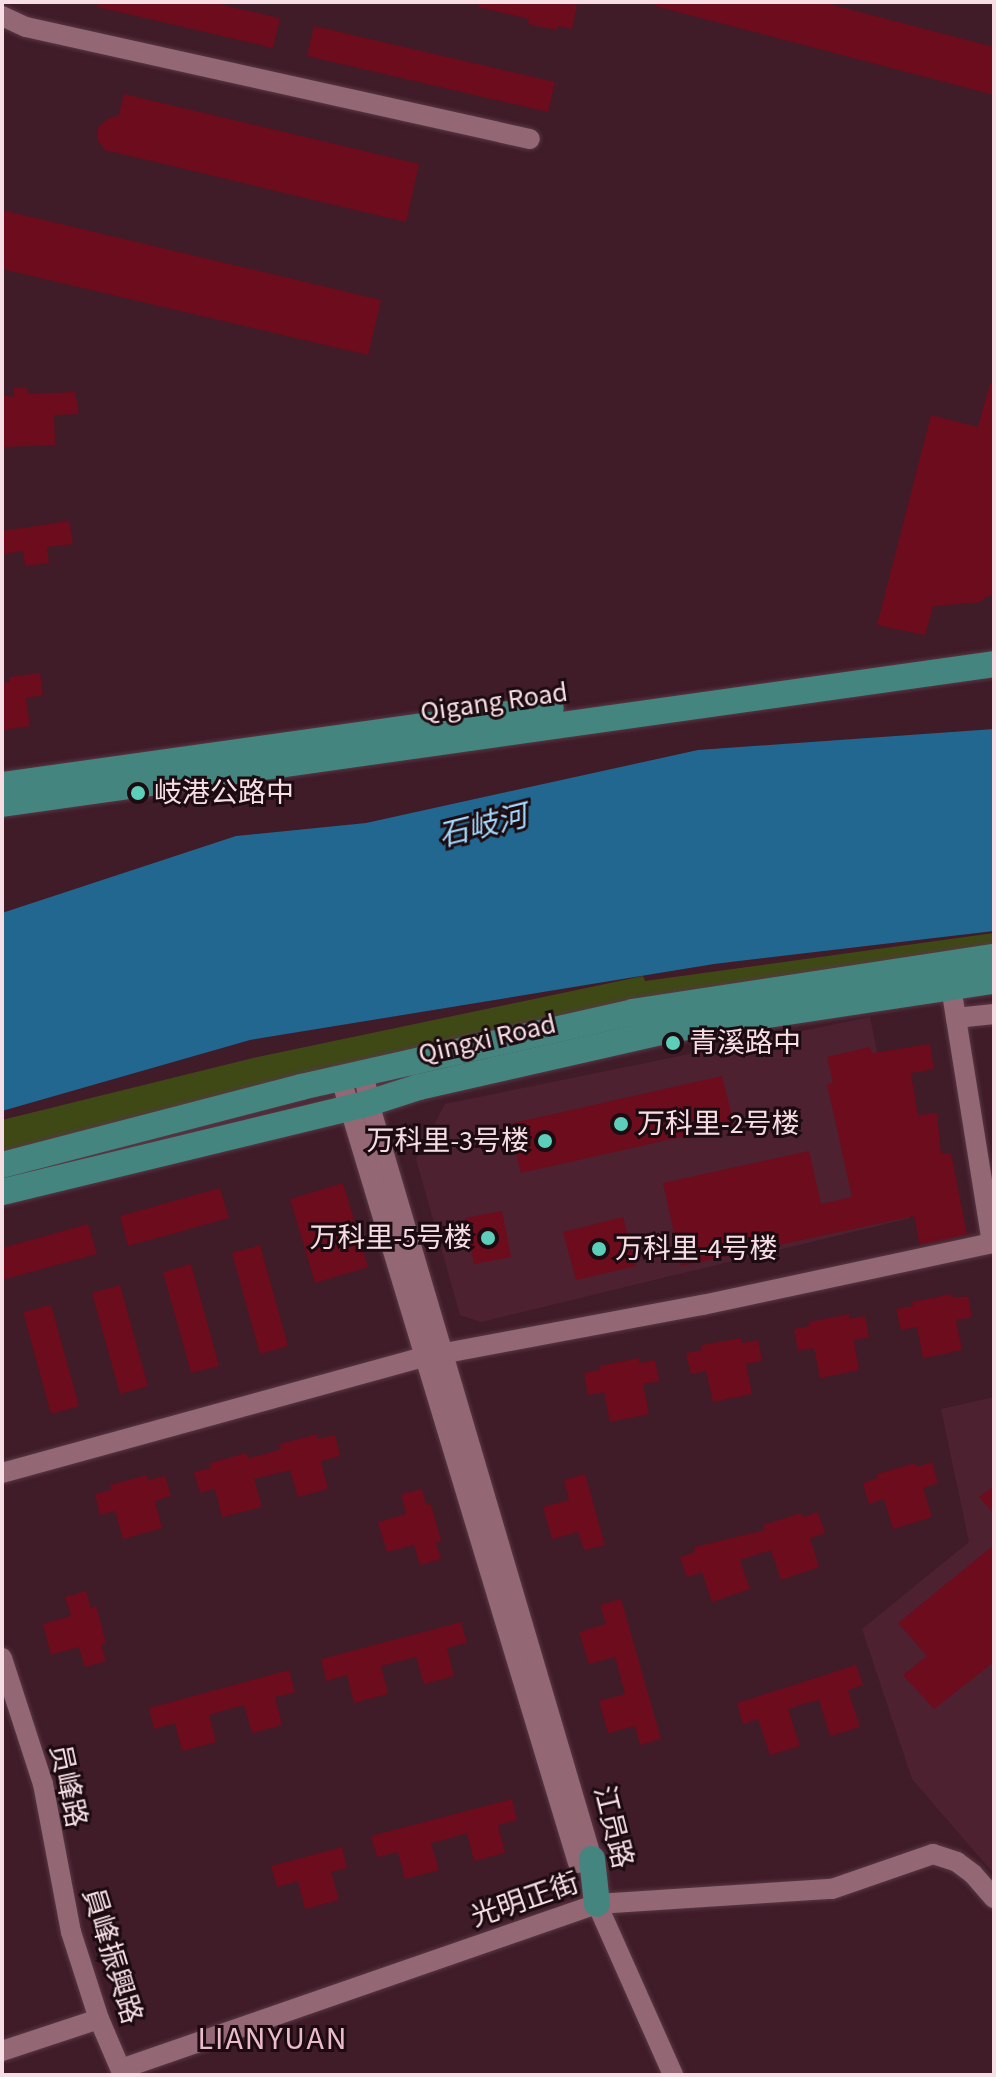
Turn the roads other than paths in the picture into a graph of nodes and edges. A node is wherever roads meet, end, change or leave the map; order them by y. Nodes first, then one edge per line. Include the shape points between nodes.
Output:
1 (2, 16) edge
2 (26, 27) junction
3 (2, 29) edge
4 (530, 139) dead end
5 (994, 648) edge
6 (994, 664) edge
7 (2, 785) edge
8 (2, 804) edge
9 (994, 957) edge
10 (994, 981) edge
11 (951, 987) junction
12 (994, 1014) edge
13 (956, 1018) junction
14 (352, 1076) junction
15 (358, 1105) junction
16 (2, 1165) edge
17 (2, 1192) edge
18 (434, 1356) junction
19 (2, 1473) edge
20 (2, 1658) edge
21 (2, 1685) edge
22 (54, 1852) junction
23 (585, 1861) joint
24 (994, 1898) edge
25 (597, 1904) junction
26 (99, 2019) junction
27 (2, 2051) edge
28 (122, 2072) edge
29 (673, 2075) edge

1 - 2 street
2 - 3 street
2 - 4 street
5 - 7 main road, Qigang Road
6 - 8 main road, Qigang Road
9 - 14 main road, Qingxi Road via 633,1012
10 - 11 main road, Qingxi Road
11 - 13 street
11 - 15 main road, Qingxi Road via 675,1029
12 - 13 street
13 - 18 street via 992,1243
14 - 15 street, 江员路
14 - 16 main road, Qingxi Road
15 - 17 main road, Qingxi Road
15 - 18 street, 江员路
18 - 19 street
18 - 23 street, 江员路
20 - 22 street, 员峰路 via 43,1784
21 - 22 street, 员峰路
22 - 26 street, 員峰振興路 via 71,1932
23 - 25 main road, 江员路
24 - 25 street, 光明正街 via 965,1868 933,1854 832,1889
25 - 28 street, 光明正街
25 - 29 street
26 - 27 street
26 - 28 street, 員峰振興路

